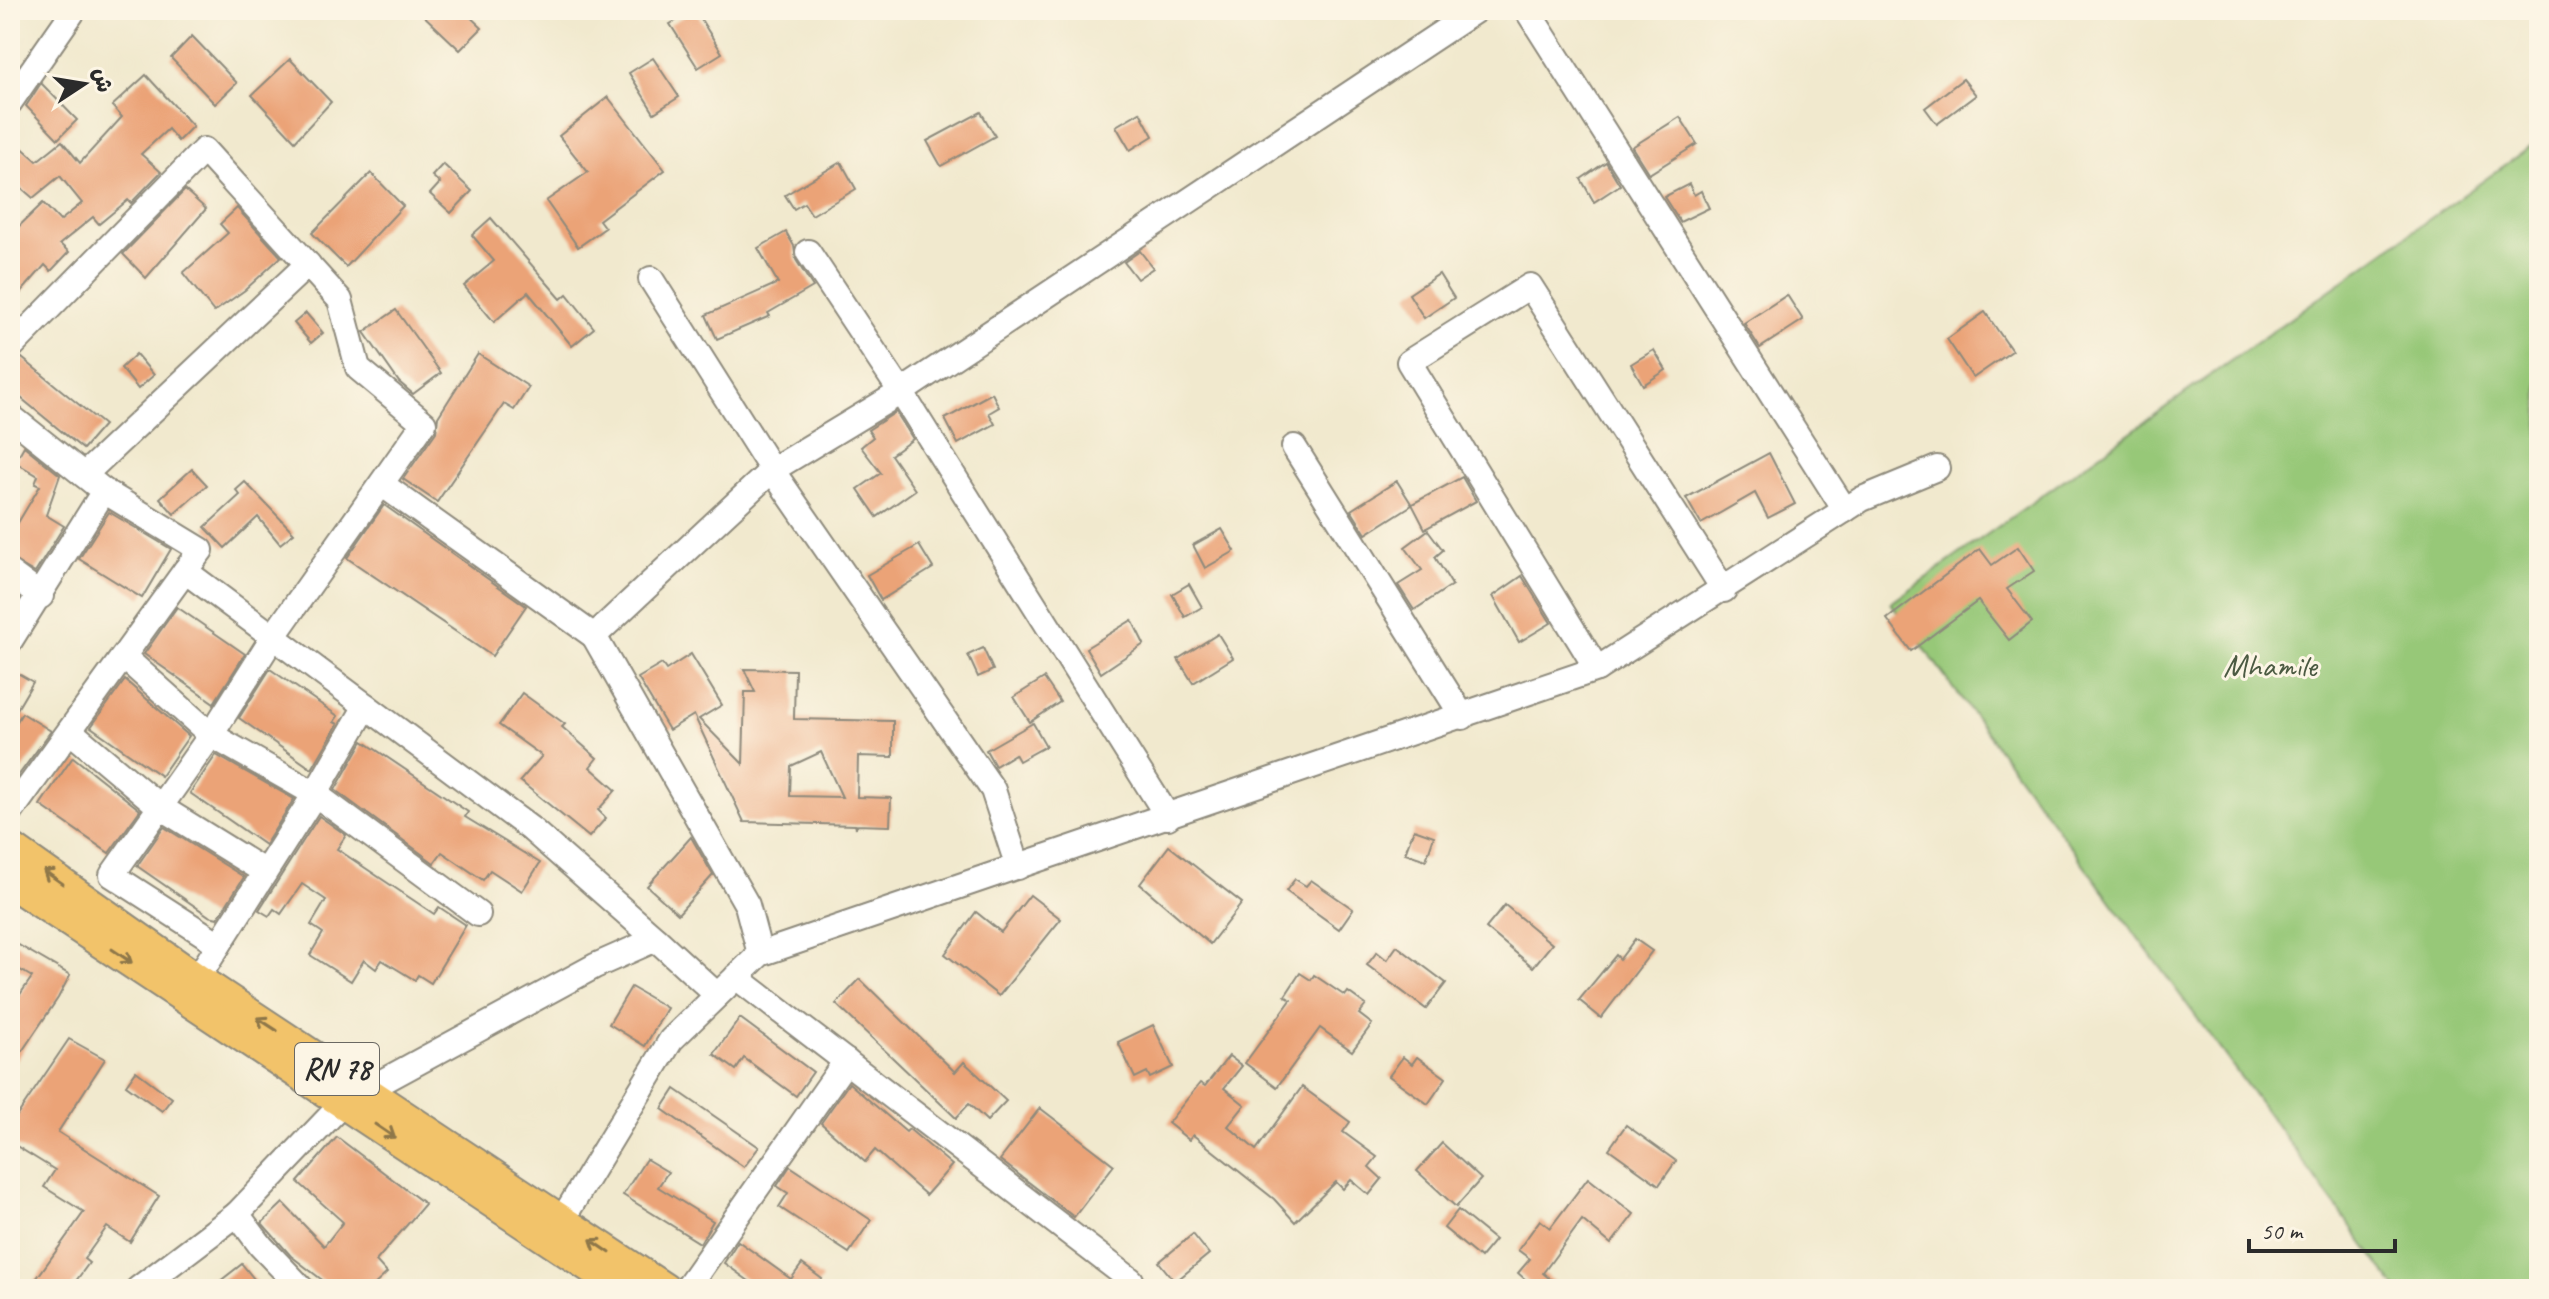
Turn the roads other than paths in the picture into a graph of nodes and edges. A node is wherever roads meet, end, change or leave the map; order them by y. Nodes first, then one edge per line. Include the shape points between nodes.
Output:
1 (69, 10) edge
2 (1476, 10) edge
3 (1527, 10) edge
4 (10, 102) edge
5 (808, 252) dead end
6 (308, 264) junction
7 (651, 279) dead end
8 (10, 348) edge
9 (901, 392) junction
10 (10, 416) edge
11 (1294, 447) dead end
12 (1937, 468) dead end
13 (772, 470) junction
14 (84, 475) junction
15 (383, 485) junction
16 (104, 491) junction
17 (1845, 510) junction
18 (185, 571) junction
19 (10, 573) edge
20 (1724, 590) junction
21 (41, 596) junction
22 (594, 636) junction
23 (273, 637) junction
24 (10, 641) edge
25 (124, 657) junction
26 (1597, 669) junction
27 (366, 706) junction
28 (1463, 717) junction
29 (70, 731) junction
30 (211, 735) junction
31 (315, 794) junction
32 (160, 807) junction
33 (10, 813) edge
34 (1168, 817) junction
35 (10, 847) edge
36 (1018, 867) junction
37 (265, 872) junction
38 (10, 882) edge
39 (478, 914) dead end
40 (656, 939) junction
41 (219, 944) junction
42 (760, 954) junction
43 (736, 977) junction
44 (197, 979) junction
45 (717, 995) junction
46 (846, 1061) junction
47 (357, 1097) junction
48 (237, 1214) junction
49 (562, 1220) junction
50 (1131, 1280) dead end
51 (138, 1289) edge
52 (302, 1289) edge
53 (623, 1289) edge
54 (665, 1289) edge
55 (686, 1289) edge

1 - 4 street via 72,13
2 - 9 street
3 - 17 street
5 - 9 street
6 - 8 street via 204,150
6 - 14 street
6 - 15 street via 340,300 358,368 424,423
7 - 13 street
9 - 13 street
9 - 34 street
10 - 14 street
11 - 28 street
12 - 17 street
13 - 22 street
13 - 36 street via 993,790
14 - 16 street
15 - 22 street
15 - 23 street
16 - 18 street via 201,550
16 - 21 street
17 - 20 street
18 - 23 street
18 - 25 street
19 - 21 street
20 - 26 street
20 - 26 street via 1530,286 1409,362
21 - 24 street
22 - 42 street via 747,905
23 - 27 street
23 - 30 street
25 - 29 street
25 - 30 street
26 - 28 street
27 - 31 street
27 - 40 street via 531,829
28 - 34 street
29 - 32 street
29 - 33 street
30 - 31 street
30 - 32 street
31 - 37 street
31 - 39 street
32 - 37 street
32 - 41 street via 112,875
34 - 36 street
44 -> 35 main road, RN 78
36 - 42 street
37 - 41 street
38 -> 47 main road, RN 78
40 - 45 street
40 - 47 street via 595,966
41 - 44 street
42 - 43 street
43 - 45 street
43 - 46 street
47 -> 44 main road, RN 78
45 - 49 street via 671,1040
46 - 50 street
46 - 55 street
47 - 48 street
47 - 49 main road, RN 78
47 -> 53 main road, RN 78
48 - 51 street
48 - 52 street
54 -> 49 main road, RN 78

